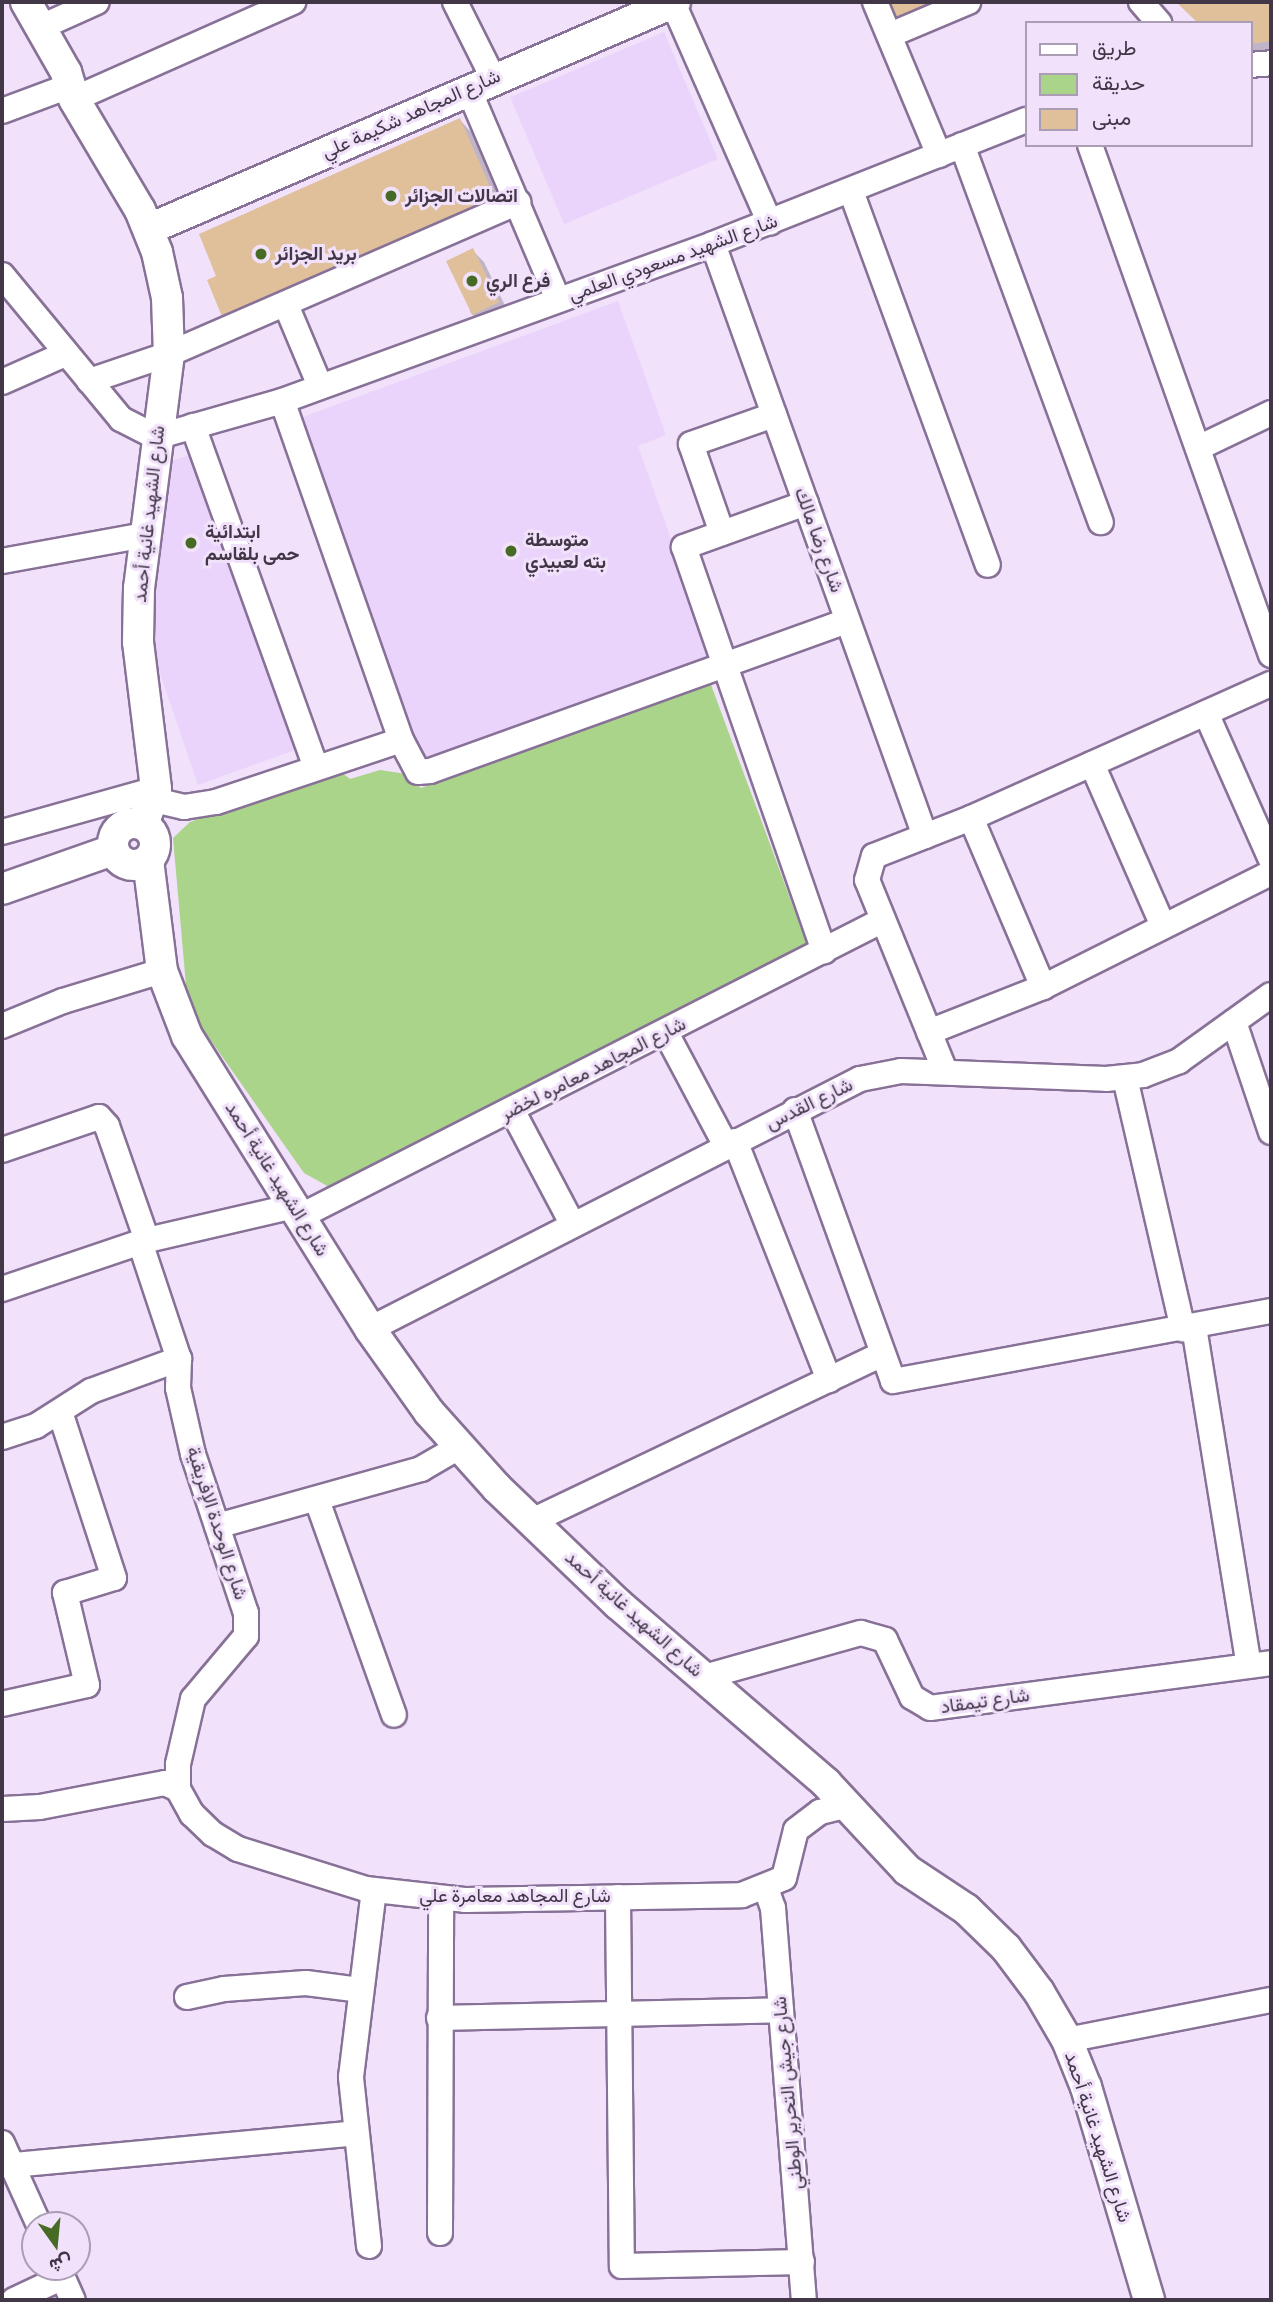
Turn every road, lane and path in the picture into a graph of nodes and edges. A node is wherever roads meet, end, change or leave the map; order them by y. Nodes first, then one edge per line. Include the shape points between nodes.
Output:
1 (5, 2) edge
2 (26, 2) edge
3 (97, 2) edge
4 (293, 2) edge
5 (455, 2) edge
6 (674, 2) edge
7 (875, 2) edge
8 (968, 2) edge
9 (1141, 2) edge
10 (635, 9) edge
11 (1157, 21) edge
12 (41, 27) junction
13 (890, 35) junction
14 (1271, 63) edge
15 (1252, 65) edge
16 (481, 84) junction
17 (67, 94) junction
18 (2, 111) edge
19 (1024, 121) edge
20 (1091, 147) edge
21 (951, 150) junction
22 (851, 191) junction
23 (518, 202) junction
24 (771, 223) junction
25 (149, 229) junction
26 (713, 244) junction
27 (2, 275) edge
28 (558, 300) junction
29 (286, 304) junction
30 (65, 354) junction
31 (169, 354) junction
32 (2, 382) edge
33 (89, 382) junction
34 (320, 386) junction
35 (282, 401) junction
36 (1271, 413) edge
37 (774, 415) junction
38 (192, 426) junction
39 (156, 437) junction
40 (1198, 448) junction
41 (806, 503) junction
42 (1101, 522) dead end
43 (722, 533) junction
44 (145, 535) junction
45 (2, 561) edge
46 (988, 565) dead end
47 (848, 621) junction
48 (1271, 654) edge
49 (724, 665) junction
50 (1271, 684) edge
51 (1206, 713) junction
52 (401, 740) junction
53 (1092, 764) junction
54 (316, 768) junction
55 (971, 818) junction
56 (2, 832) edge
57 (142, 833) junction
58 (925, 836) junction
59 (1271, 860) edge
60 (1271, 873) edge
61 (2, 889) edge
62 (883, 920) junction
63 (1163, 926) junction
64 (824, 951) junction
65 (162, 971) junction
66 (1043, 987) junction
67 (1271, 995) edge
68 (1234, 1022) junction
69 (2, 1026) edge
70 (929, 1032) junction
71 (666, 1033) junction
72 (945, 1071) junction
73 (1125, 1078) junction
74 (512, 1110) junction
75 (795, 1110) junction
76 (1269, 1118) edge
77 (731, 1144) junction
78 (2, 1150) edge
79 (298, 1211) junction
80 (573, 1225) junction
81 (144, 1241) junction
82 (2, 1289) edge
83 (1271, 1311) edge
84 (1189, 1328) junction
85 (370, 1329) junction
86 (882, 1354) junction
87 (179, 1359) junction
88 (829, 1380) junction
89 (60, 1412) junction
90 (2, 1437) edge
91 (459, 1447) junction
92 (317, 1500) junction
93 (532, 1521) junction
94 (217, 1526) junction
95 (1260, 1664) edge
96 (704, 1676) junction
97 (2, 1704) edge
98 (394, 1715) dead end
99 (178, 1789) junction
100 (848, 1805) junction
101 (2, 1807) edge
102 (766, 1888) junction
103 (374, 1891) junction
104 (618, 1897) junction
105 (441, 1898) junction
106 (360, 1990) junction
107 (187, 1997) dead end
108 (1271, 2000) edge
109 (781, 2010) junction
110 (620, 2011) junction
111 (439, 2018) junction
112 (1067, 2040) junction
113 (355, 2133) junction
114 (7, 2154) edge
115 (33, 2211) edge
116 (440, 2232) dead end
117 (369, 2246) dead end
118 (802, 2262) junction
119 (45, 2281) edge
120 (64, 2281) edge
121 (14, 2300) edge
122 (73, 2300) edge
123 (804, 2300) edge
124 (1149, 2300) edge

1 - 17 main road
2 - 12 main road
3 - 12 street
4 - 17 street
5 - 16 street
6 - 10 main road, شارع المجاهد شكيمة علي
6 - 24 street
7 - 13 street
8 - 13 street
9 - 11 street
10 - 16 main road, شارع المجاهد شكيمة علي
12 - 17 main road via 66,72
13 - 21 street
14 - 15 street
16 - 23 street
16 - 25 main road, شارع المجاهد شكيمة علي
17 - 18 street
17 - 25 main road, شارع الشهيد غانية أحمد
19 - 21 street, شارع الشهيد مسعودي العلمي
20 - 40 street
21 - 22 street, شارع الشهيد مسعودي العلمي
21 - 42 street
22 - 24 street, شارع الشهيد مسعودي العلمي
22 - 46 street
23 - 28 street
23 - 29 street
24 - 26 street, شارع الشهيد مسعودي العلمي
25 - 31 main road, شارع الشهيد غانية أحمد via 167,298
26 - 28 street, شارع الشهيد مسعودي العلمي
26 - 37 street, شارع رضا مالك
27 - 30 street
28 - 34 street, شارع الشهيد مسعودي العلمي
29 - 31 street
29 - 34 street
30 - 32 street
30 - 33 street
31 - 33 street
31 - 39 main road, شارع الشهيد غانية أحمد
33 - 39 street via 121,419
34 - 35 street, شارع الشهيد مسعودي العلمي
35 - 38 street, شارع الشهيد مسعودي العلمي
35 - 52 street
36 - 40 street
37 - 41 street, شارع رضا مالك
37 - 43 street via 691,444
38 - 39 street, شارع الشهيد مسعودي العلمي
38 - 54 street
39 - 44 main road, شارع الشهيد غانية أحمد
40 - 48 street
41 - 43 street
41 - 47 street, شارع رضا مالك
43 - 49 street via 684,547
44 - 45 street
44 - 57 main road, شارع الشهيد غانية أحمد via 138,642
47 - 49 street
47 - 58 street, شارع رضا مالك
49 - 52 street via 430,771 418,772
49 - 64 street
50 - 51 street
51 - 53 street
51 - 59 street
52 - 54 street
53 - 55 street
53 - 63 street
54 - 57 street via 216,802 184,807
55 - 58 street
55 - 66 street
56 - 57 street
57 - 61 main road
57 - 65 main road, شارع الشهيد غانية أحمد
58 - 62 street via 881,851 869,863 867,880
60 - 63 street
62 - 64 street, شارع المجاهد معامره لخضر
62 - 70 street
63 - 66 street
64 - 71 street, شارع المجاهد معامره لخضر
65 - 69 street via 63,1001
65 - 79 main road, شارع الشهيد غانية أحمد via 187,1036
66 - 70 street
67 - 68 street, شارع القدس
68 - 73 street, شارع القدس via 1179,1061
68 - 76 street
70 - 72 street
71 - 74 street, شارع المجاهد معامره لخضر
71 - 77 street
72 - 73 street, شارع القدس
72 - 75 street, شارع القدس via 880,1074 840,1087
73 - 84 street
74 - 79 street, شارع المجاهد معامره لخضر
74 - 80 street
75 - 77 street, شارع القدس
75 - 86 street
77 - 80 street, شارع القدس
77 - 88 street
78 - 81 street, شارع الوحدة الإفريقية via 99,1117 107,1126
79 - 81 street, شارع المجاهد معامره لخضر
79 - 85 main road, شارع الشهيد غانية أحمد
80 - 85 street, شارع القدس
81 - 82 street, شارع المجاهد معامره لخضر
81 - 87 street, شارع الوحدة الإفريقية
83 - 84 street
84 - 86 street via 893,1381
84 - 95 street
85 - 91 main road, شارع الشهيد غانية أحمد
86 - 88 street
87 - 89 street via 92,1391
87 - 94 street, شارع الوحدة الإفريقية via 184,1418
88 - 93 street
89 - 90 street
89 - 97 street via 114,1578 65,1593 87,1685
91 - 92 street via 421,1469
91 - 93 main road, شارع الشهيد غانية أحمد
92 - 94 street
92 - 98 street
93 - 96 main road, شارع الشهيد غانية أحمد via 618,1604
94 - 99 street, شارع الوحدة الإفريقية via 246,1613 246,1636 192,1699 178,1764
95 - 96 street, شارع تيمقاد via 930,1708 912,1697 885,1640 861,1633
96 - 100 main road, شارع الشهيد غانية أحمد
99 - 101 street via 165,1783 151,1784 40,1807
99 - 103 street, شارع المجاهد معامرة علي via 192,1814 238,1849
100 - 102 street via 820,1812 796,1830 784,1878
100 - 112 main road, شارع الشهيد غانية أحمد via 892,1856 966,1909 1006,1948 1040,1992
102 - 104 street, شارع المجاهد معامرة علي via 742,1895
102 - 109 street, شارع جيش التحرير الوطني via 774,1908
103 - 105 street, شارع المجاهد معامرة علي
103 - 106 street
104 - 105 street, شارع المجاهد معامرة علي
104 - 110 street
105 - 111 street
106 - 107 street via 306,1983 224,1989
106 - 113 street via 351,2077
108 - 112 street
109 - 110 street
109 - 118 street, شارع جيش التحرير الوطني
110 - 111 street via 601,2017
110 - 118 street via 622,2266
111 - 116 street
112 - 124 main road, شارع الشهيد غانية أحمد via 1086,2087
113 - 114 street
113 - 117 street
114 - 115 street
118 - 123 street, شارع جيش التحرير الوطني
119 - 121 street
120 - 122 street

